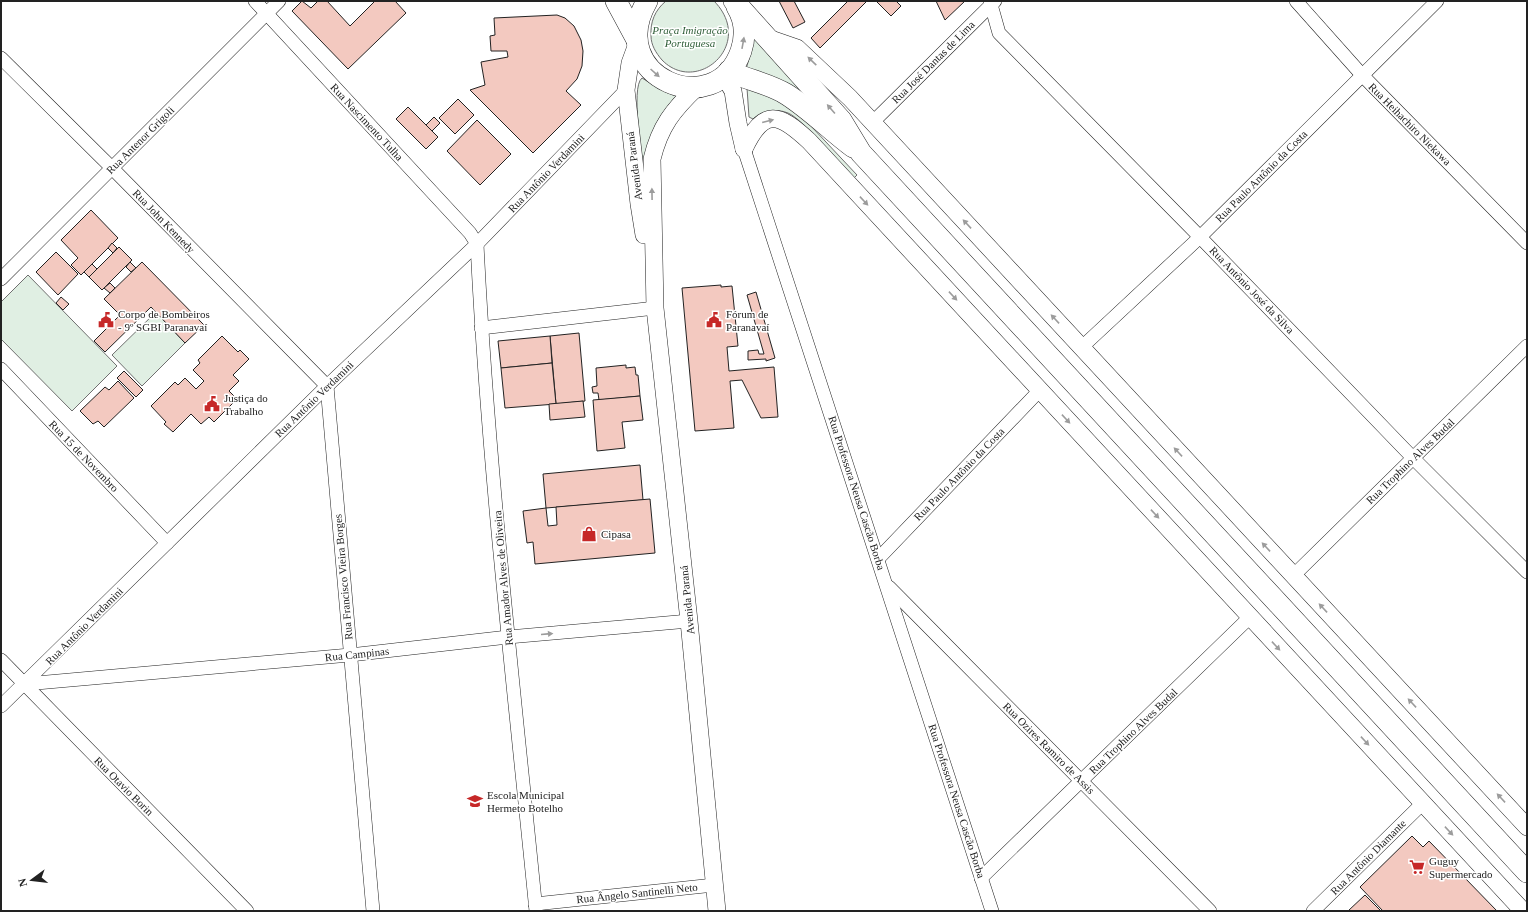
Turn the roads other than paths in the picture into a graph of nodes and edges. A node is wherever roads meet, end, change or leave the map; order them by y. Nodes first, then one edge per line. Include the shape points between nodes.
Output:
1 (255, 1) edge
2 (279, 1) edge
3 (647, 1) edge
4 (734, 1) edge
5 (1296, 1) edge
6 (1437, 1) edge
7 (992, 2) edge
8 (617, 5) edge
9 (266, 13) junction
10 (768, 38) junction
11 (637, 42) junction
12 (1, 58) edge
13 (726, 74) junction
14 (1362, 75) junction
15 (697, 87) junction
16 (626, 90) junction
17 (872, 123) junction
18 (744, 149) junction
19 (861, 153) junction
20 (112, 168) junction
21 (1200, 236) junction
22 (1527, 243) edge
23 (477, 244) junction
24 (1, 279) edge
25 (654, 288) junction
26 (655, 308) junction
27 (481, 328) junction
28 (1527, 346) edge
29 (1082, 348) junction
30 (1, 369) edge
31 (327, 386) junction
32 (1040, 390) junction
33 (1413, 458) junction
34 (167, 543) junction
35 (878, 559) junction
36 (1527, 572) edge
37 (1293, 576) junction
38 (887, 585) junction
39 (1250, 617) junction
40 (689, 621) junction
41 (508, 637) junction
42 (350, 655) junction
43 (1, 660) edge
44 (25, 684) junction
45 (1, 706) edge
46 (1081, 781) junction
47 (1423, 803) junction
48 (1527, 827) edge
49 (1527, 872) edge
50 (981, 878) junction
51 (714, 885) junction
52 (535, 908) edge
53 (247, 911) edge
54 (372, 911) edge
55 (717, 911) edge
56 (992, 911) edge
57 (1210, 911) edge
58 (1313, 911) edge
59 (1523, 911) edge

1 - 9 street, Rua Nascimento Tulha
2 - 9 street, Rua Antenor Grigoli
3 - 11 main road via 640,13
4 - 10 main road
13 -> 4 main road via 738,59 743,44 744,28 741,13
5 - 14 street, Rua Heihachiro Niekawa
6 - 14 street, Rua Paulo Antônio da Costa
7 - 17 street, Rua José Dantas de Lima
7 - 21 street, Rua Antônio José da Silva via 999,33
8 - 11 main road
9 - 20 street, Rua Antenor Grigoli
9 - 23 street, Rua Nascimento Tulha via 470,233
17 -> 10 street via 850,98 797,48
19 -> 10 main road via 841,120
11 -> 15 main road via 647,65 659,77 674,85
11 - 16 street, Avenida Paraná via 630,63
12 - 20 street, Rua John Kennedy
13 - 15 main road via 712,83
13 - 18 street, Rua Professora Neusa Cascão Borba via 733,91
13 - 19 main road via 770,85 785,93
14 - 21 street, Rua Paulo Antônio da Costa
14 - 22 street, Rua Heihachiro Niekawa
25 -> 15 street, Avenida Paraná via 652,159 663,126
16 - 23 street, Rua Antônio Verdamini
16 - 25 street, Avenida Paraná via 639,204
29 -> 17 street
18 -> 32 street via 756,127 769,119 784,120 794,127
18 - 35 street, Rua Professora Neusa Cascão Borba
19 - 49 main road
20 - 24 street, Rua Antenor Grigoli
20 - 31 street, Rua John Kennedy
21 - 29 street, Rua Paulo Antônio da Costa
21 - 33 street, Rua Antônio José da Silva
23 - 27 street, Rua Amador Alves de Oliveira
23 - 31 street, Rua Antônio Verdamini
25 - 26 street, Avenida Paraná
26 - 27 street
26 - 40 street, Avenida Paraná
27 - 41 street, Rua Amador Alves de Oliveira
28 - 33 street, Rua Trophino Alves Budal
37 -> 29 street
30 - 34 street, Rua 15 de Novembro
31 - 34 street, Rua Antônio Verdamini
31 - 42 street, Rua Francisco Vieira Borges
32 - 35 street, Rua Paulo Antônio da Costa
32 -> 39 street
33 - 36 street, Rua Antônio José da Silva
33 - 37 street, Rua Trophino Alves Budal
34 - 44 street, Rua Antônio Verdamini
35 - 38 street, Rua Professora Neusa Cascão Borba
48 -> 37 street
38 - 46 street, Rua Ozires Ramiro de Assis
38 - 50 street, Rua Professora Neusa Cascão Borba
39 - 46 street, Rua Trophino Alves Budal
39 -> 47 street
41 -> 40 street, Rua Campinas
40 - 51 street, Avenida Paraná
41 - 42 street, Rua Campinas
41 - 52 street, Rua Amador Alves de Oliveira
42 - 44 street, Rua Campinas
42 - 54 street, Rua Francisco Vieira Borges
43 - 44 street, Rua Otavio Borin
44 - 45 street, Rua Antônio Verdamini
44 - 53 street, Rua Otavio Borin
46 - 50 street, Rua Trophino Alves Budal
46 - 57 street, Rua Ozires Ramiro de Assis
47 - 58 street, Rua Antônio Diamante
47 -> 59 street
50 - 56 street, Rua Professora Neusa Cascão Borba
51 - 52 street, Rua Ângelo Santinelli Neto
51 - 55 street, Avenida Paraná

